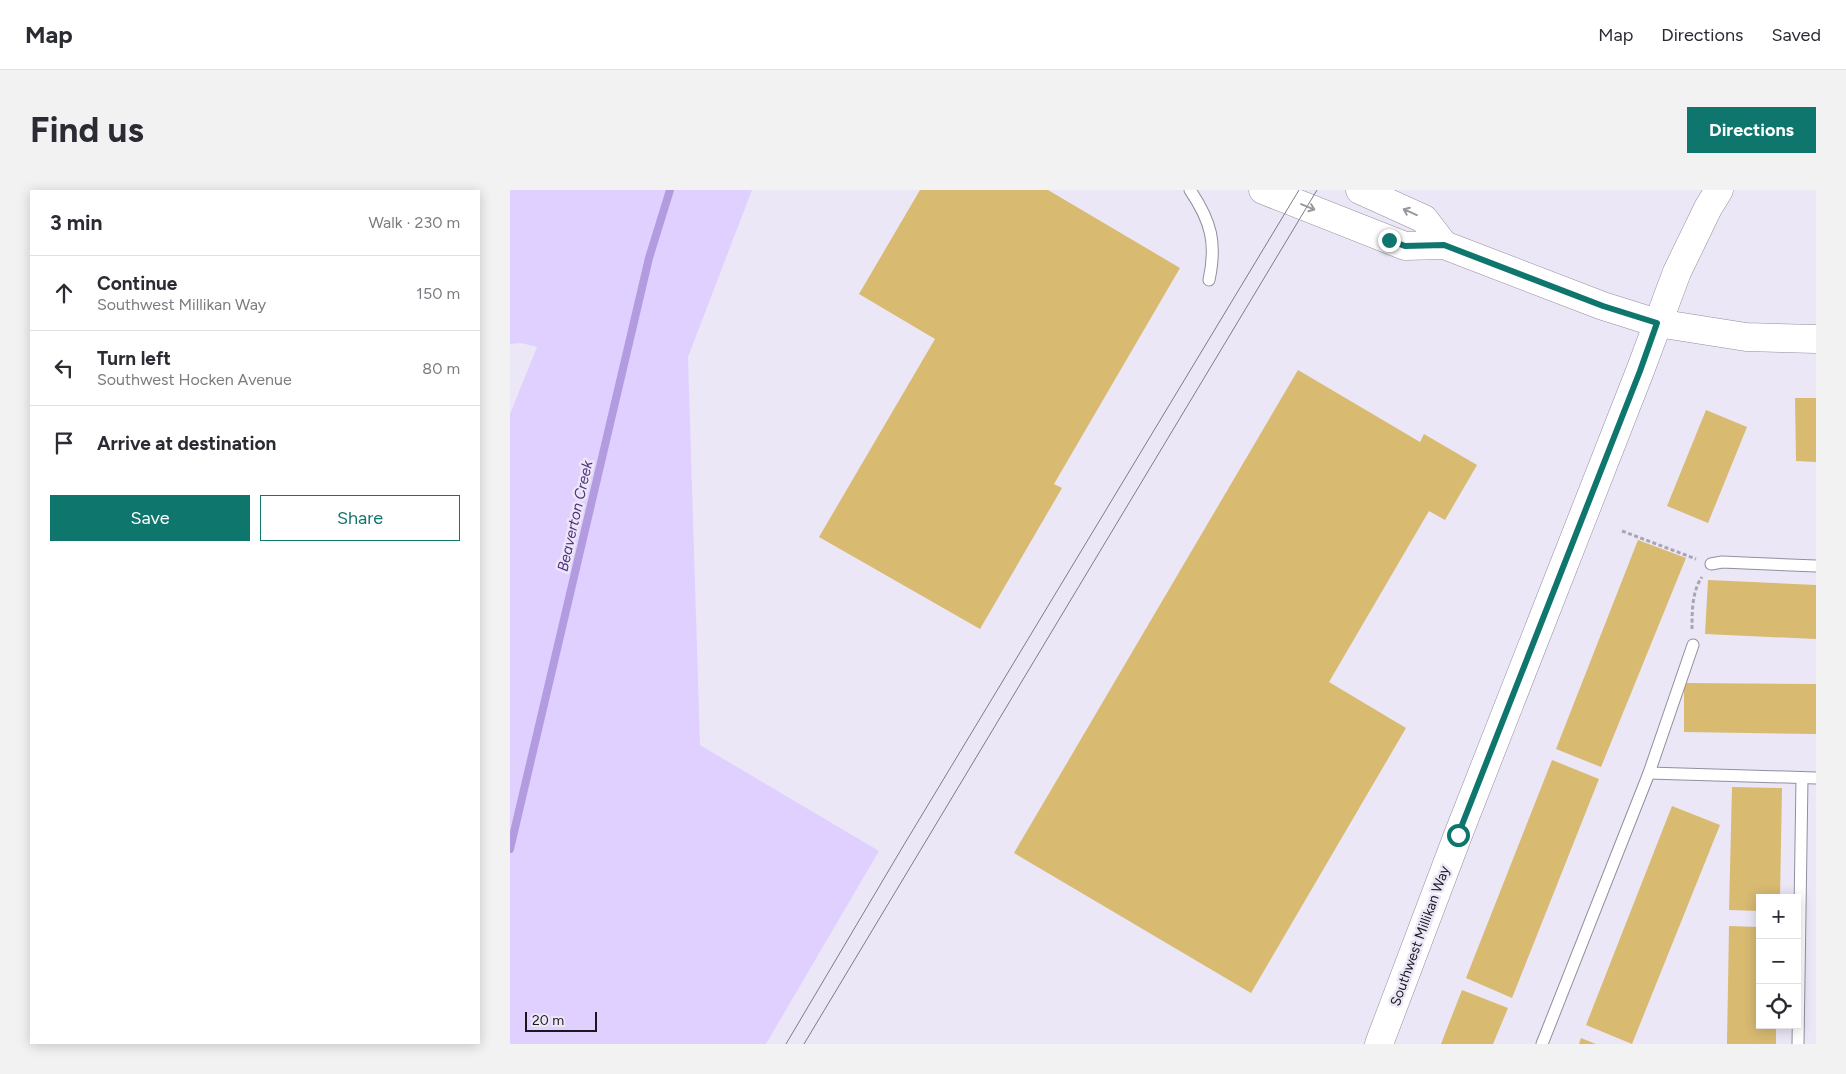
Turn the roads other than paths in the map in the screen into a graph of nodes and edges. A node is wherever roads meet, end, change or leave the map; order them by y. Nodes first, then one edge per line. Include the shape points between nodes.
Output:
1 (1190, 190) edge
2 (1263, 190) edge
3 (1360, 190) edge
4 (1719, 190) edge
5 (1444, 245) junction
6 (1209, 280) dead end
7 (1657, 323) junction
8 (1816, 339) edge
9 (1711, 564) road end
10 (1816, 566) edge
11 (1693, 644) road end
12 (1649, 773) junction
13 (1802, 778) junction
14 (1816, 778) edge
15 (1379, 1044) edge
16 (1542, 1044) edge
17 (1798, 1044) edge

1 - 6 lane via 1204,212 1211,233
2 -> 5 street via 1405,246
5 -> 3 street via 1424,219
4 - 7 street, Southwest Millikan Way via 1677,272
5 - 7 street via 1603,306
7 - 8 street via 1746,337
7 - 15 street, Southwest Millikan Way
9 - 10 lane
11 - 12 lane
12 - 13 lane
12 - 16 lane
13 - 14 lane
13 - 17 lane

